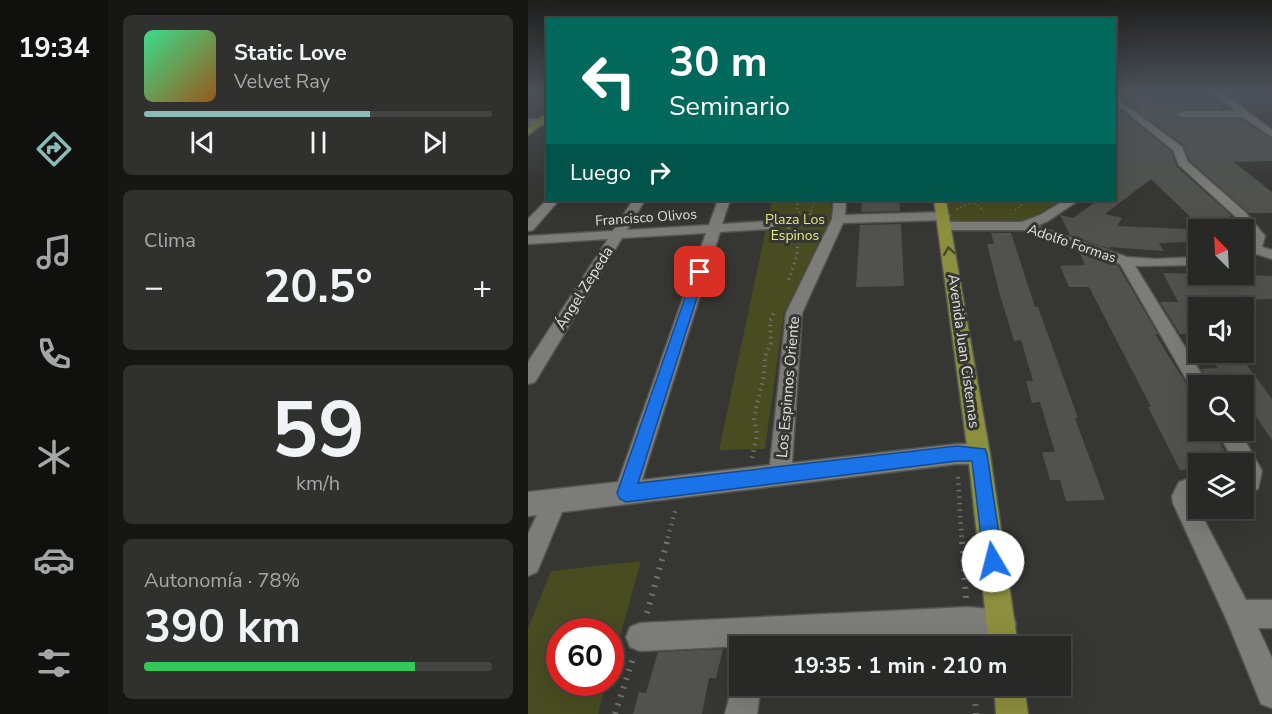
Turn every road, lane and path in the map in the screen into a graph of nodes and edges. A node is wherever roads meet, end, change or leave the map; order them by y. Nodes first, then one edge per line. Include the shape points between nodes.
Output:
1 (1149, 125) edge
2 (552, 201) edge
3 (638, 201) edge
4 (724, 201) edge
5 (797, 201) edge
6 (814, 201) edge
7 (840, 201) edge
8 (972, 201) edge
9 (1020, 201) edge
10 (1071, 201) edge
11 (987, 212) dead end
12 (1011, 212) dead end
13 (943, 214) edge
14 (838, 219) junction
15 (1244, 219) edge
16 (809, 220) junction
17 (770, 225) joint
18 (1024, 226) junction
19 (528, 227) edge
20 (714, 228) junction
21 (793, 229) dead end
22 (618, 234) junction
23 (528, 240) edge
24 (1254, 252) edge
25 (1272, 255) edge
26 (1125, 261) junction
27 (1188, 261) edge
28 (1193, 375) edge
29 (528, 377) edge
30 (968, 454) junction
31 (780, 476) junction
32 (681, 487) junction
33 (1188, 490) edge
34 (626, 493) junction
35 (555, 501) junction
36 (528, 504) edge
37 (1188, 509) edge
38 (1193, 519) edge
39 (528, 563) edge
40 (1238, 614) junction
41 (1272, 614) edge
42 (968, 621) junction
43 (1003, 635) edge
44 (780, 636) edge
45 (640, 637) junction
46 (729, 638) edge
47 (1272, 693) edge
48 (744, 696) edge
49 (975, 696) edge
50 (1010, 696) edge
51 (615, 714) edge
52 (741, 714) edge
53 (976, 714) edge
54 (1012, 714) edge

1 - 15 street via 1178,149 1183,163
2 - 19 street
3 - 22 street, Ángel Zepeda
4 - 20 street
5 - 16 path via 798,211
6 - 16 path
7 - 14 street, Los Espinnos Oriente
8 - 11 path
9 - 12 path via 1021,206
10 - 18 street
13 - 14 street, Adolfo Formas
13 - 18 street, Adolfo Formas
30 -> 13 main road, Avenida Juan Cisternas
14 - 16 path
14 - 31 street, Los Espinnos Oriente via 794,313
16 - 17 path
16 - 21 path
17 - 20 street, Francisco Olivos
18 - 26 street, Adolfo Formas
20 - 22 street, Francisco Olivos
20 - 34 street
22 - 23 street, Francisco Olivos
22 - 29 street, Ángel Zepeda
24 - 25 street
26 - 27 street, Adolfo Formas
26 - 28 street
30 - 31 street
30 - 42 path
30 - 43 main road, Avenida Juan Cisternas
31 - 32 street
32 - 34 street
32 - 45 path
33 - 37 street via 1184,496
34 - 35 street
35 - 36 street
35 - 39 street
38 - 40 street
40 - 41 street
40 - 47 street
42 - 43 street
42 - 44 street
45 - 46 street
45 - 51 path
48 - 52 street
49 - 53 path
50 - 54 main road

